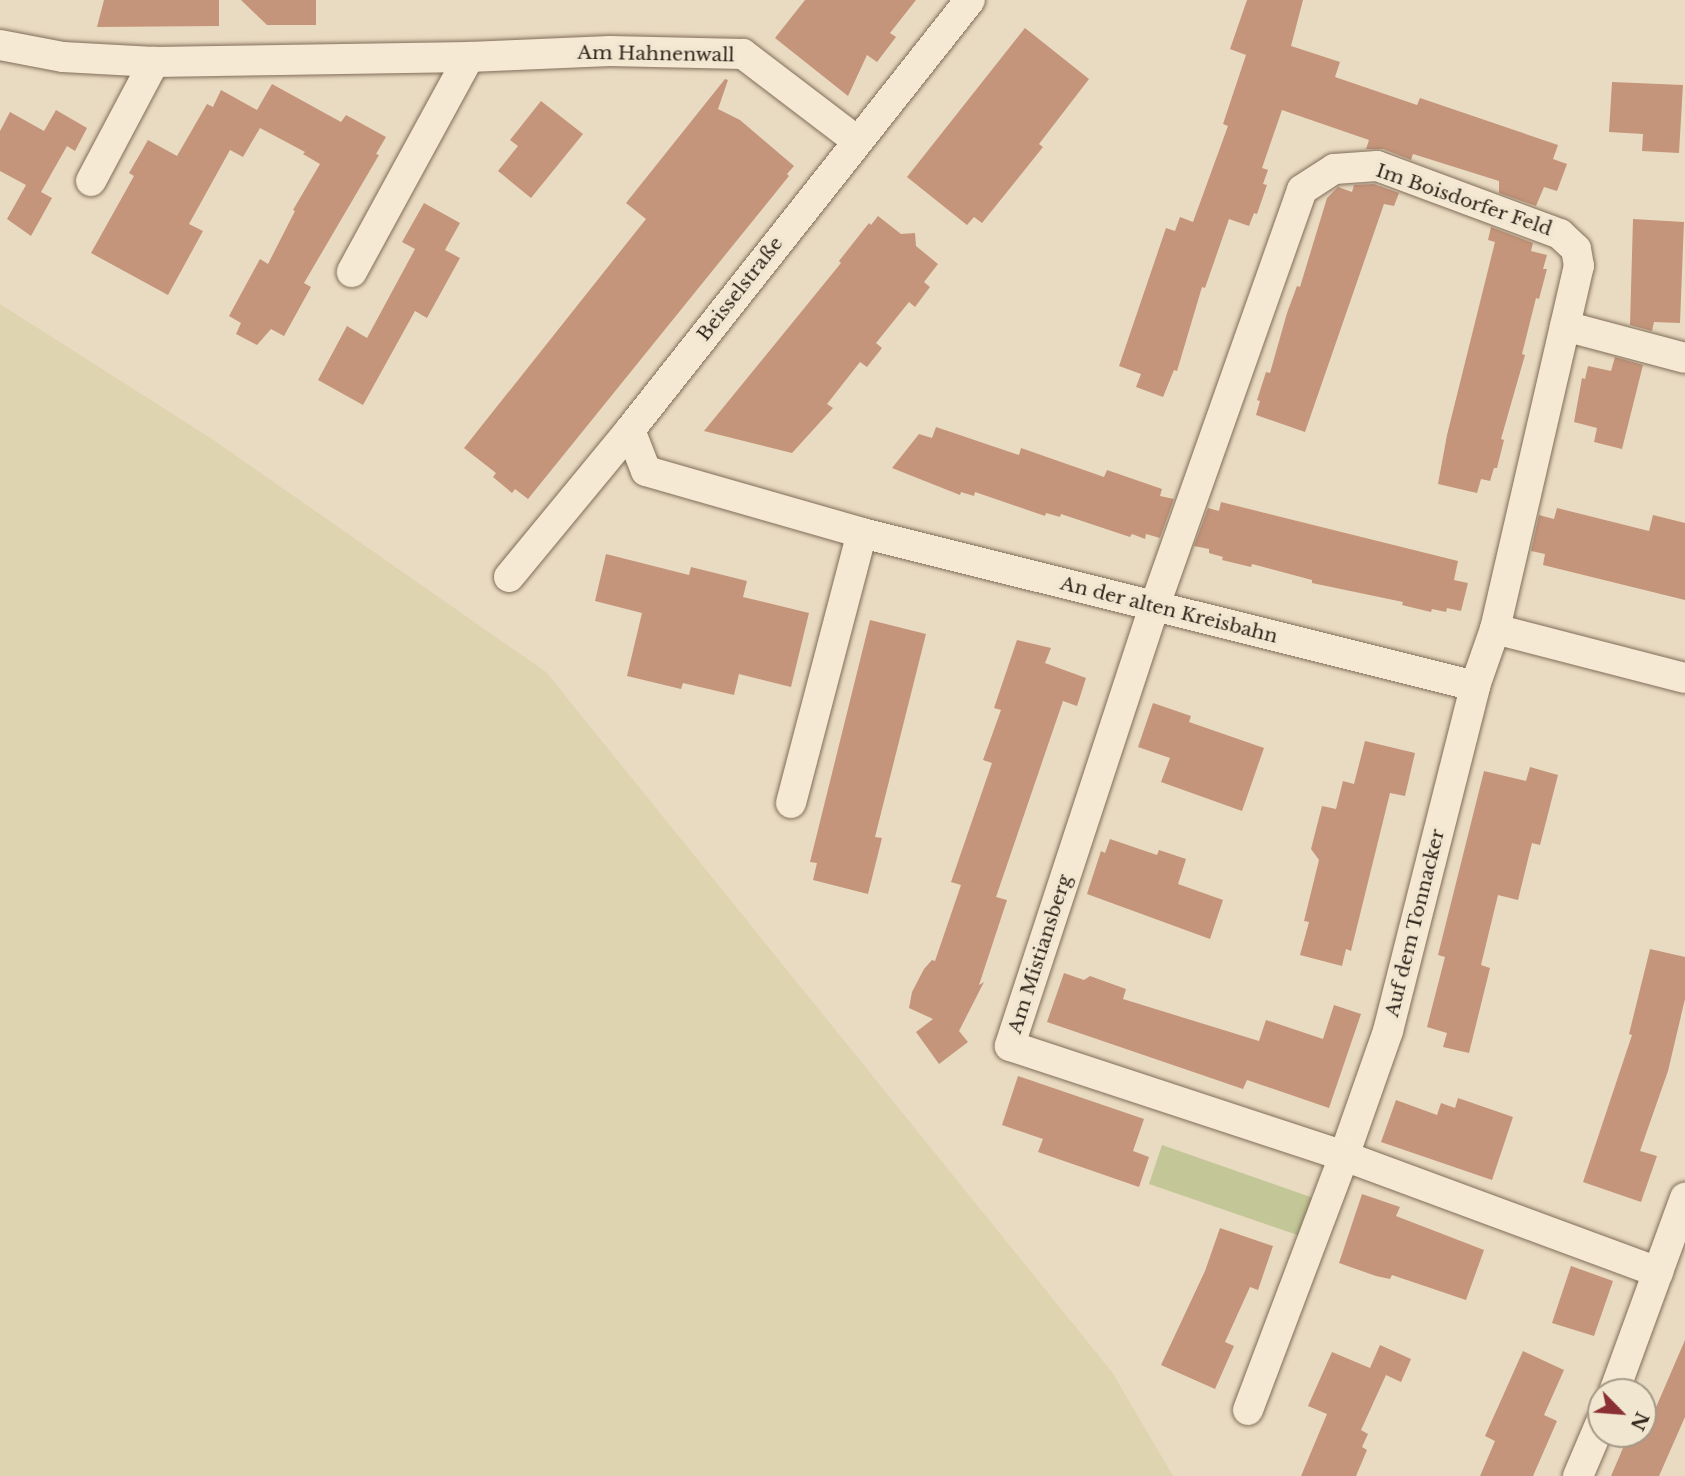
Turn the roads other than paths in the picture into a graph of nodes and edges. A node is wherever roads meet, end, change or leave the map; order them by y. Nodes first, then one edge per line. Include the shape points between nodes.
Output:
1 (970, 0) edge
2 (0, 45) edge
3 (468, 57) junction
4 (154, 62) junction
5 (856, 140) junction
6 (91, 181) dead end
7 (352, 272) dead end
8 (1565, 326) junction
9 (1685, 358) edge
10 (630, 430) junction
11 (862, 533) junction
12 (509, 577) dead end
13 (1154, 607) junction
14 (1495, 629) junction
15 (1685, 678) edge
16 (1475, 686) junction
17 (791, 803) dead end
18 (1344, 1156) junction
19 (1685, 1198) edge
20 (1671, 1256) edge
21 (1620, 1378) edge
22 (1248, 1410) dead end
23 (1590, 1448) edge
24 (1578, 1476) edge

1 - 5 street, Beisselstraße
2 - 4 street, Am Hahnenwall via 63,57
3 - 4 street, Am Hahnenwall
3 - 5 street, Am Hahnenwall via 610,51 743,54
3 - 7 street
4 - 6 street
5 - 10 street, Beisselstraße
8 - 9 street
8 - 13 street, Im Boisdorfer Feld via 1579,266 1576,249 1560,234 1377,166 1334,169 1302,190
8 - 14 street, Im Boisdorfer Feld
10 - 11 street, An der alten Kreisbahn via 646,471
10 - 12 street, Beisselstraße
11 - 13 street, An der alten Kreisbahn
11 - 17 street
13 - 16 street, An der alten Kreisbahn
13 - 18 street, Am Mistiansberg via 1010,1046
14 - 15 street
14 - 16 street, Im Boisdorfer Feld
16 - 18 street, Auf dem Tonnacker via 1388,1031
18 - 20 street
18 - 22 street, Auf dem Tonnacker
19 - 20 street
20 - 21 street
23 - 24 street

